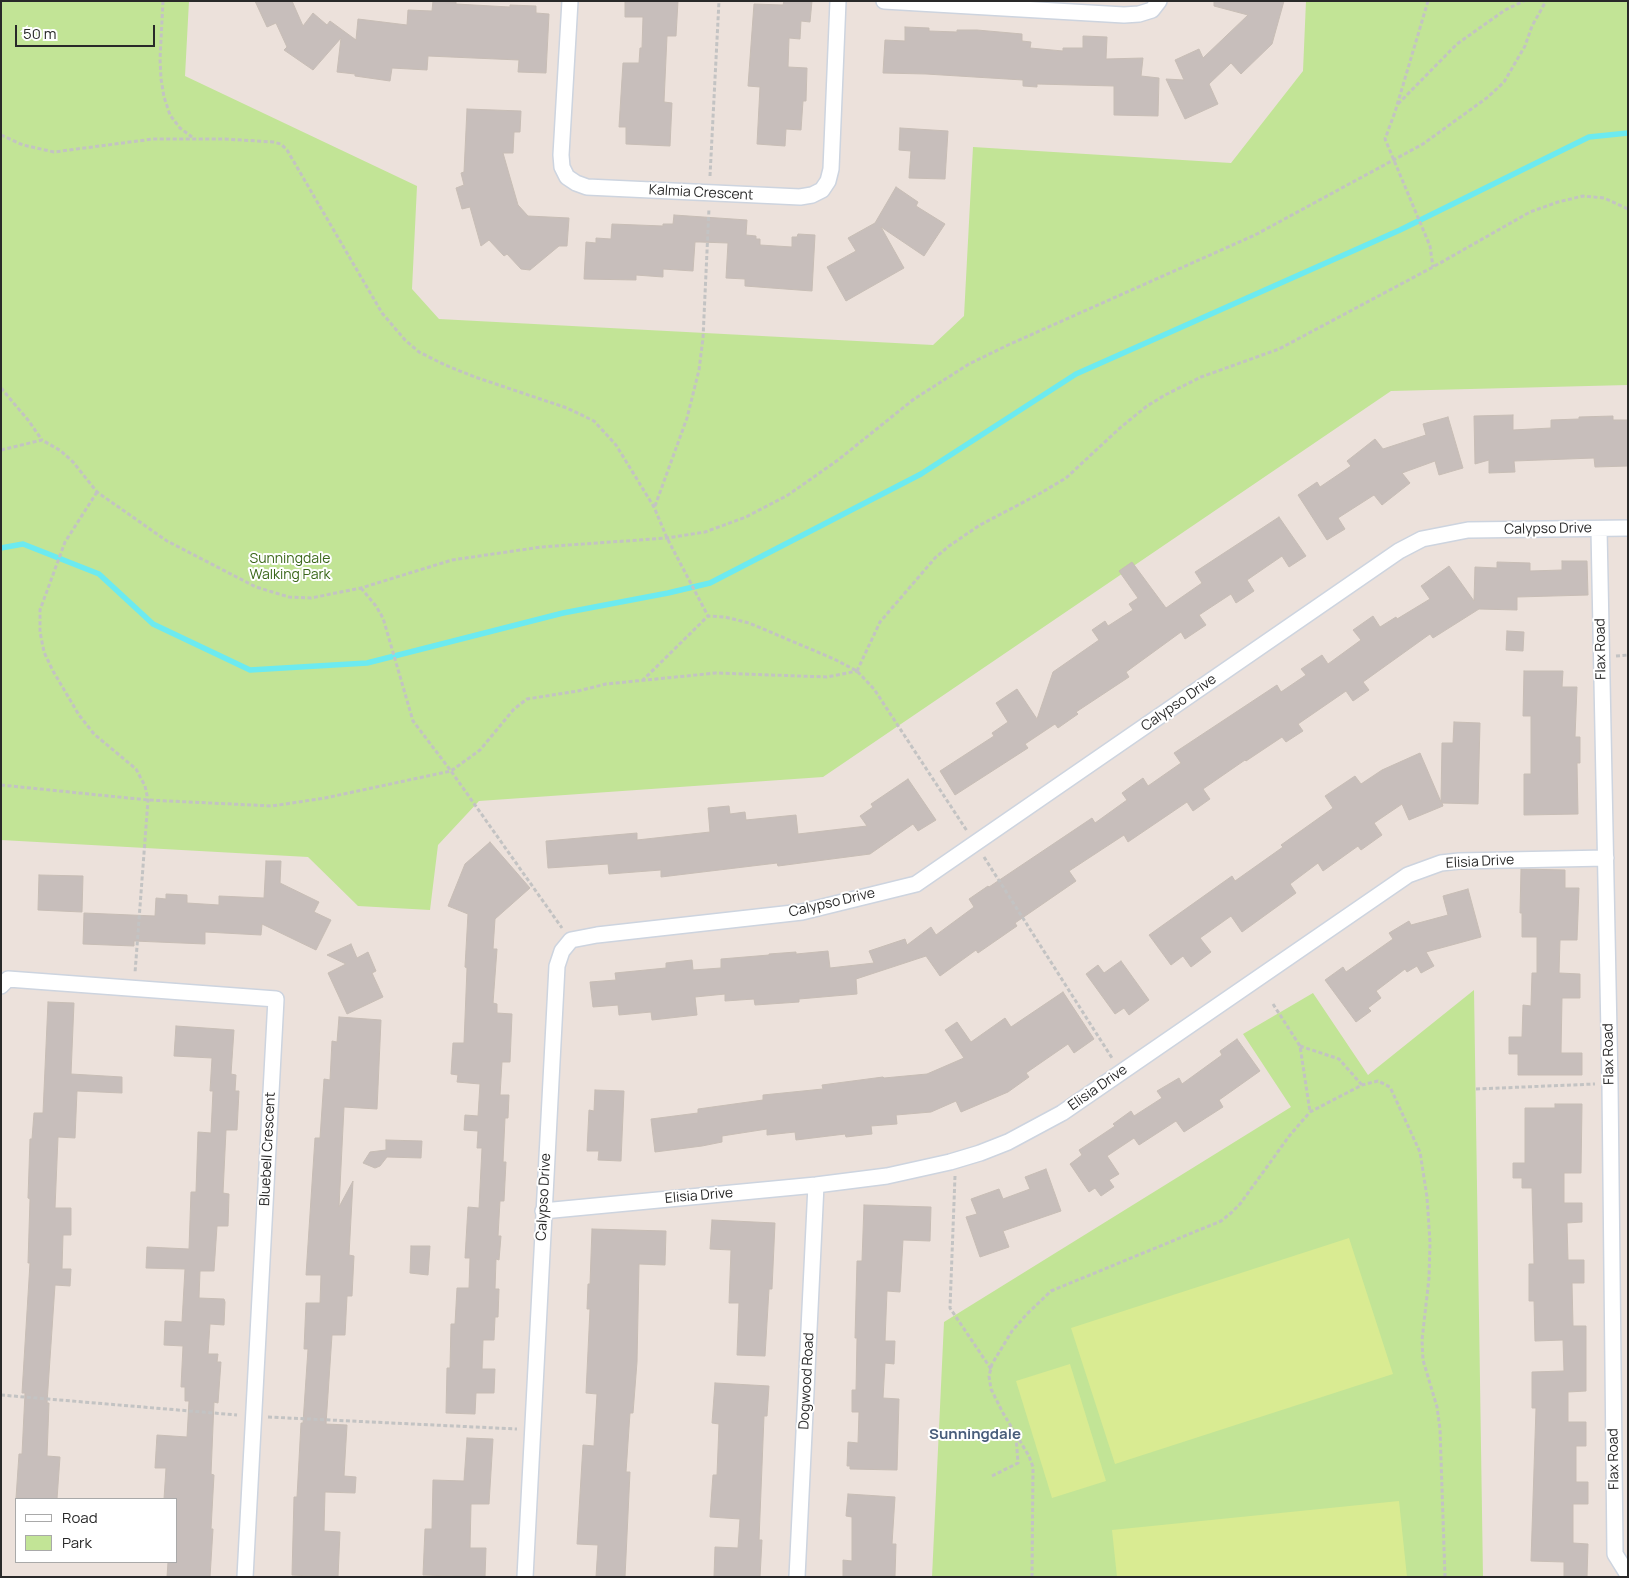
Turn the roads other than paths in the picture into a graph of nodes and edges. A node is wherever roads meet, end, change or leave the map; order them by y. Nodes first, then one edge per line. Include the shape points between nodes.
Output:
1 (570, 1) edge
2 (838, 1) edge
3 (884, 1) edge
4 (1159, 1) edge
5 (1628, 528) edge
6 (1599, 529) junction
7 (1606, 858) junction
8 (1, 986) edge
9 (816, 1185) junction
10 (543, 1211) junction
11 (1628, 1575) edge
12 (245, 1577) edge
13 (525, 1577) edge
14 (797, 1577) edge

1 - 2 street, Kalmia Crescent via 561,155 567,177 587,187 800,197 822,190 831,169
3 - 4 street via 1124,15 1152,10
5 - 6 street, Calypso Drive
6 - 7 street, Flax Road
6 - 10 street, Calypso Drive via 1468,530 1422,539 1399,551 916,884 802,912 572,940 562,951 557,966
7 - 9 street, Elisia Drive via 1459,861 1441,863 1408,875 1062,1113 1008,1142 956,1161 887,1176
7 - 11 street, Flax Road via 1614,1554
8 - 12 street, Bluebell Crescent via 8,979 276,999
9 - 10 street, Elisia Drive
9 - 14 street, Dogwood Road
10 - 13 street, Calypso Drive

